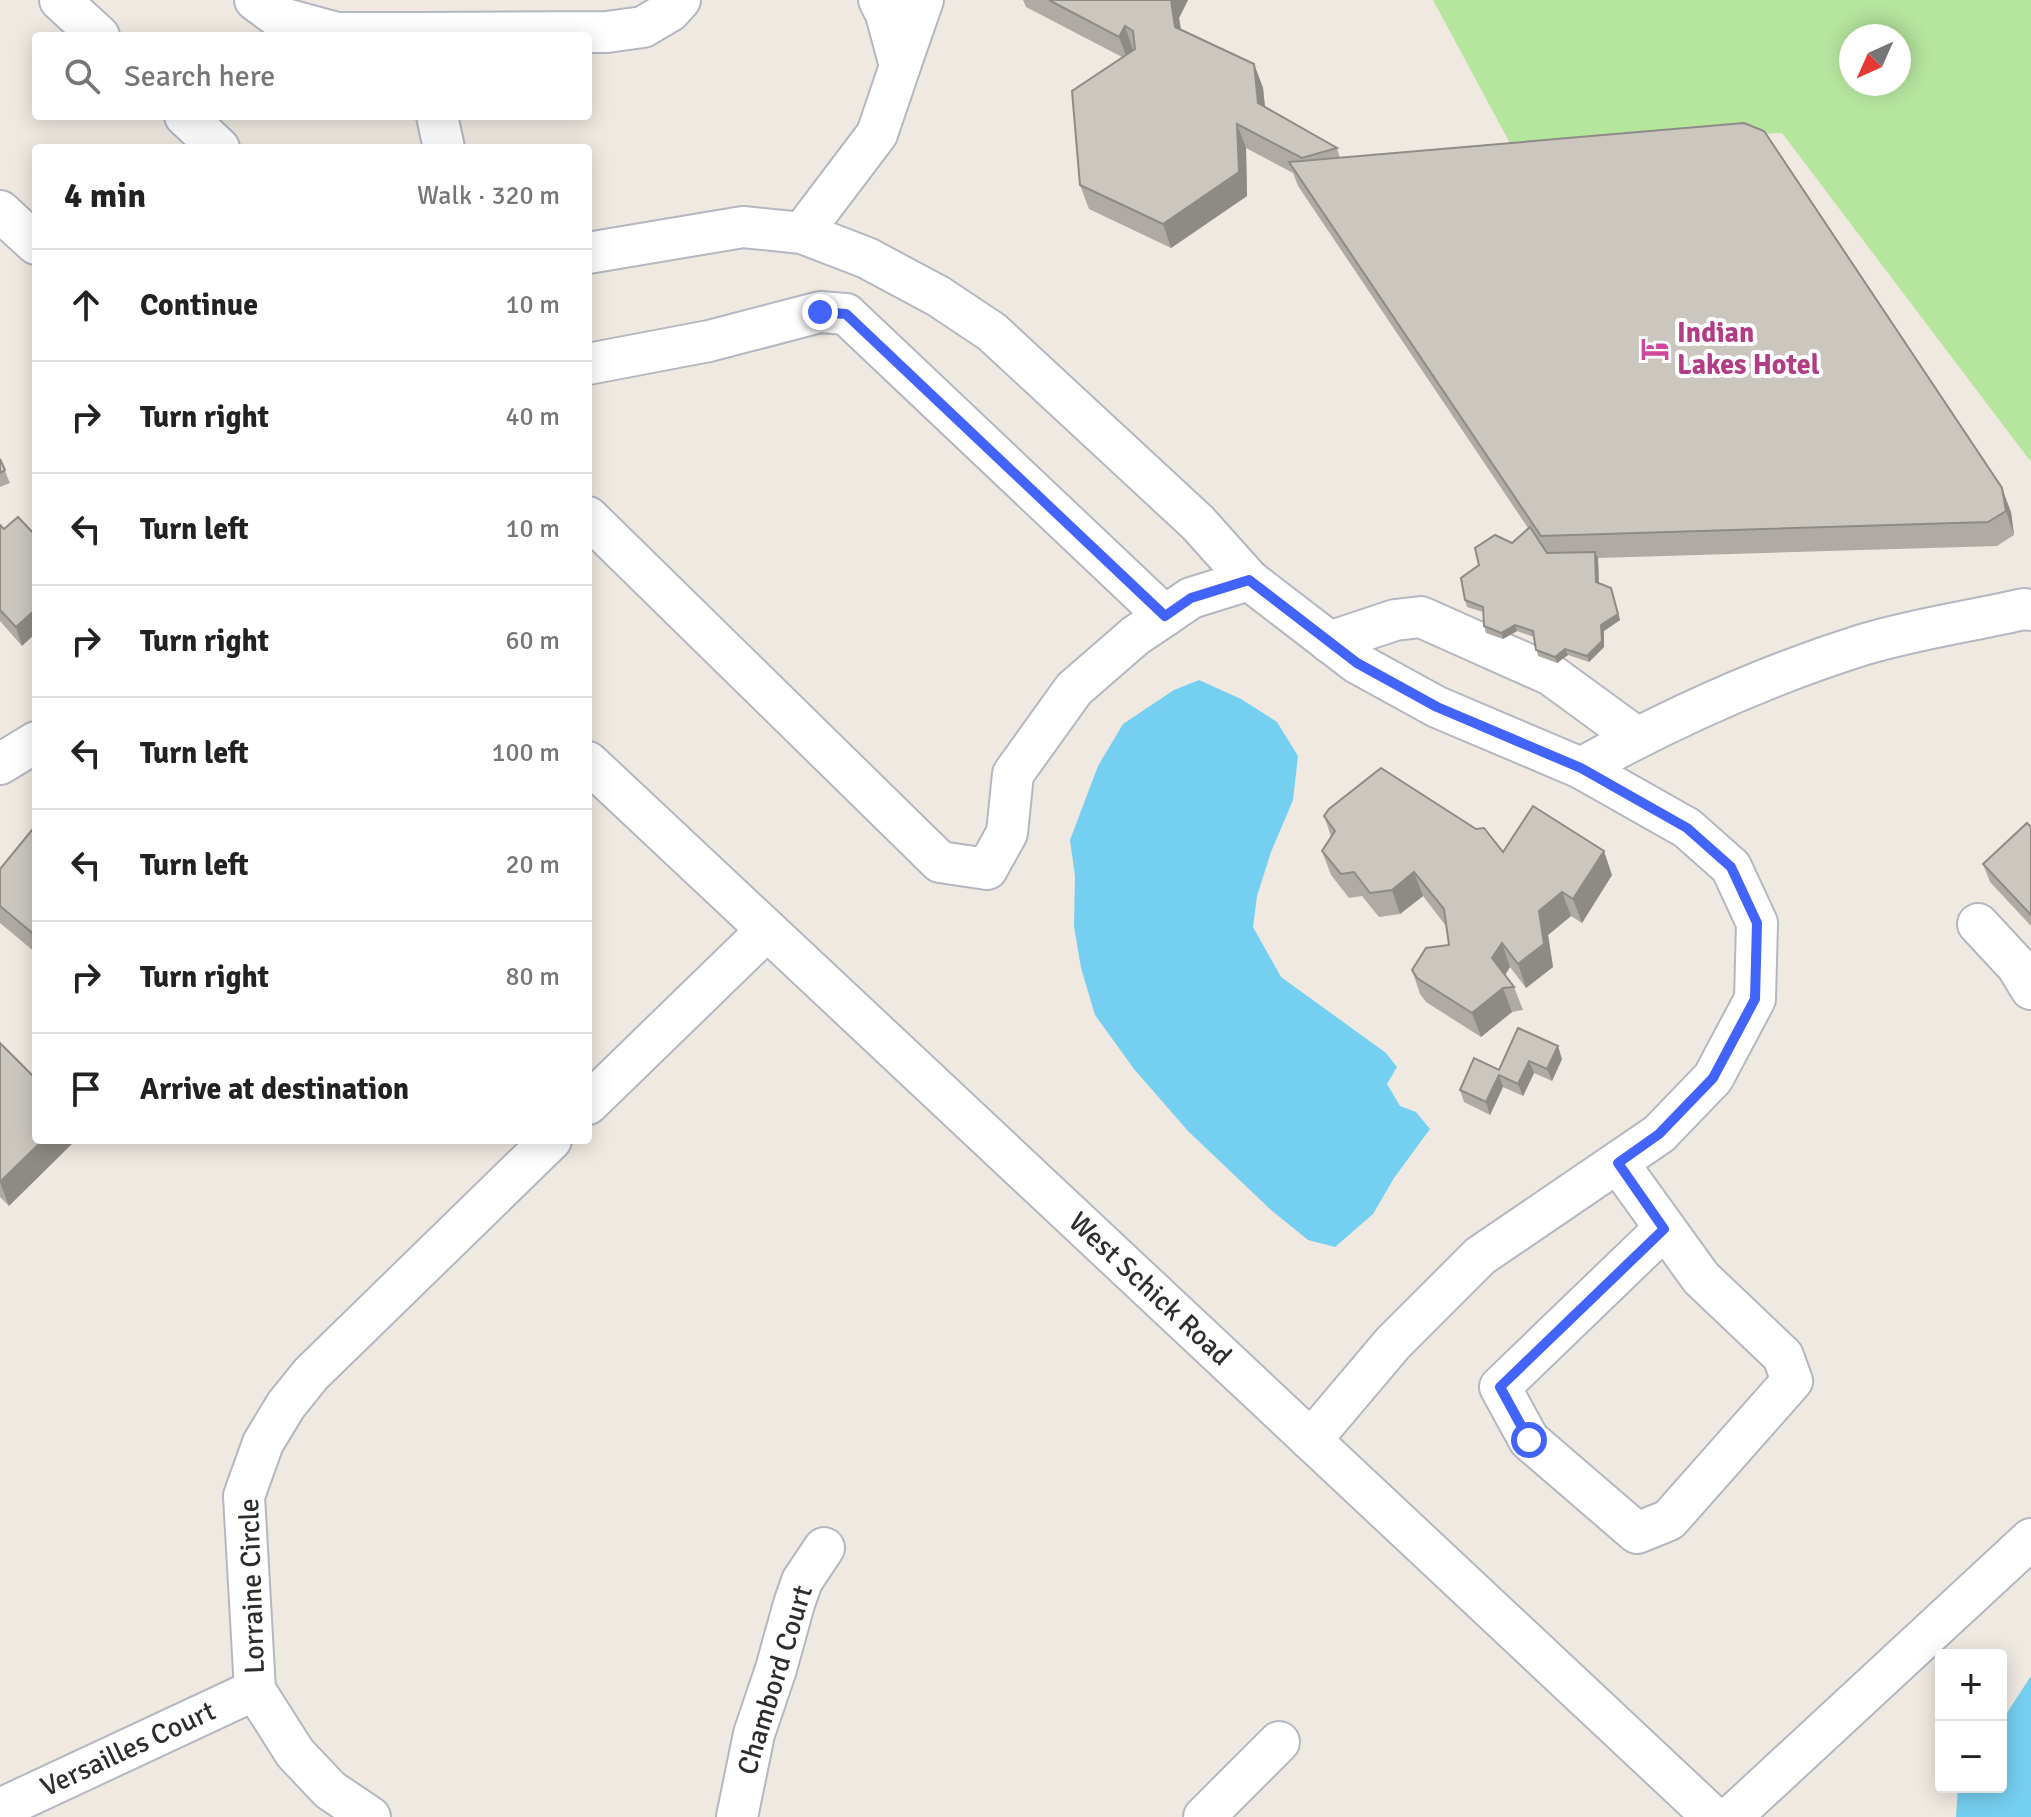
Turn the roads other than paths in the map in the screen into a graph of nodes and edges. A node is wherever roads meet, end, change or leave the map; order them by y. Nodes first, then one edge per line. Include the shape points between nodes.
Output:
1 (60, 0) edge
2 (255, 0) edge
3 (529, 0) edge
4 (680, 0) edge
5 (879, 0) edge
6 (923, 0) edge
7 (582, 16) edge
8 (95, 32) edge
9 (333, 32) edge
10 (494, 32) joint
11 (900, 66) junction
12 (189, 120) edge
13 (438, 120) edge
14 (215, 144) edge
15 (443, 144) edge
16 (0, 211) edge
17 (802, 233) junction
18 (32, 240) edge
19 (846, 249) junction
20 (592, 252) edge
21 (846, 314) junction
22 (592, 363) edge
23 (592, 521) edge
24 (1249, 580) junction
25 (2031, 610) edge
26 (1165, 616) junction
27 (1329, 642) junction
28 (1636, 737) junction
29 (592, 766) edge
30 (1581, 768) junction
31 (1978, 924) dead end
32 (767, 930) junction
33 (2031, 989) edge
34 (592, 1100) edge
35 (547, 1144) edge
36 (1618, 1163) junction
37 (1664, 1229) junction
38 (1311, 1440) junction
39 (2031, 1539) edge
40 (824, 1548) dead end
41 (255, 1690) junction
42 (1279, 1742) dead end
43 (0, 1809) edge
44 (370, 1817) edge
45 (737, 1817) edge
46 (1204, 1817) edge
47 (1713, 1817) edge
48 (1731, 1817) edge

1 - 8 street
2 - 9 street via 278,17
3 - 10 street
4 - 7 street via 643,27 607,32
5 - 11 street
6 - 11 street
7 - 10 street
11 - 17 street via 877,134
12 - 14 street
13 - 15 street
16 - 18 street
17 - 19 street
17 - 20 street via 743,227
19 - 21 street
19 - 24 street via 938,296 992,332 1198,523
21 - 22 street via 820,312
21 - 26 street
23 - 26 street via 940,862 987,869 1007,833 1013,774 1074,689
24 - 26 street via 1191,598
24 - 27 street
25 - 28 street via 1864,644 1726,695
27 - 28 street via 1421,617 1551,675
27 - 30 street via 1437,707
28 - 30 street
29 - 32 street, West Schick Road
30 - 36 street via 1687,828 1731,867 1757,923 1755,999 1713,1078 1659,1134
31 - 33 street
32 - 34 street
32 - 38 street, West Schick Road
35 - 41 street, Lorraine Circle via 311,1374 263,1443 244,1496
36 - 37 street
36 - 38 street via 1480,1256 1393,1343
37 - 37 street via 1701,1278 1783,1356 1792,1381 1669,1520 1637,1533 1529,1440 1500,1387
38 - 47 street, West Schick Road
39 - 48 street
40 - 45 street, Chambord Court via 794,1604 754,1734
41 - 43 street, Versailles Court
41 - 44 street, Lorraine Circle via 295,1753 330,1790
42 - 46 street

